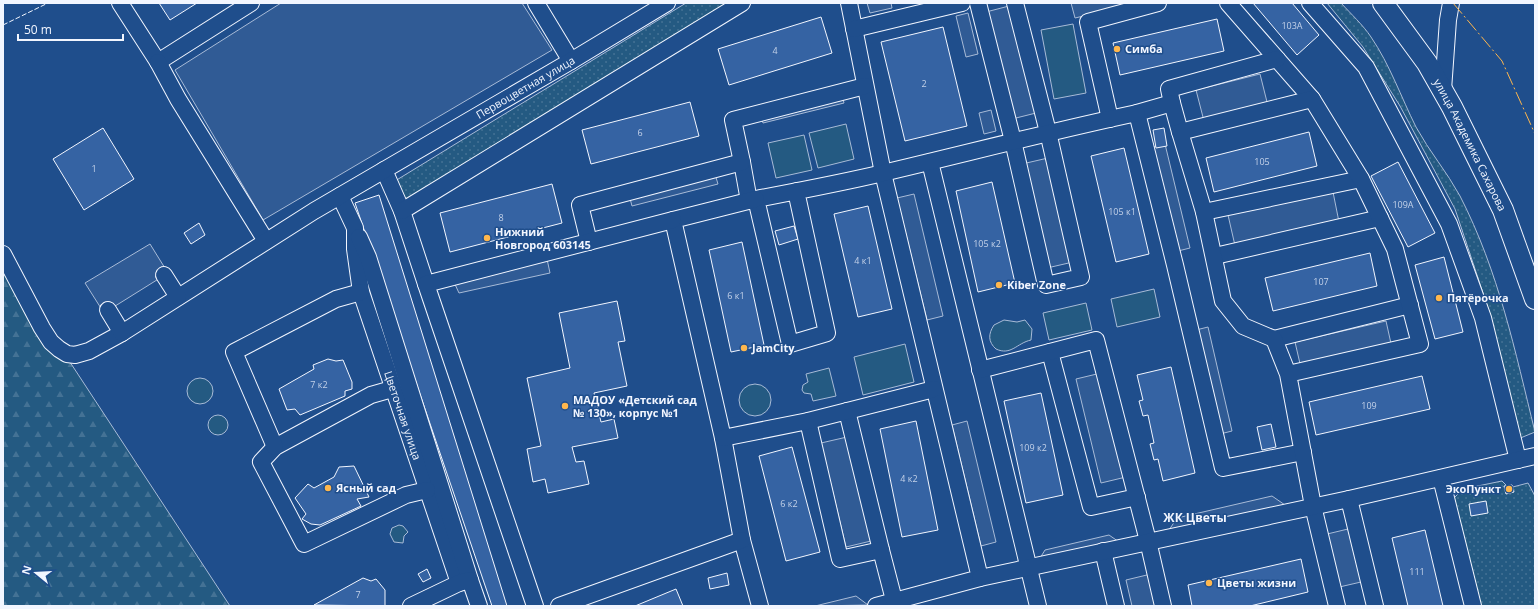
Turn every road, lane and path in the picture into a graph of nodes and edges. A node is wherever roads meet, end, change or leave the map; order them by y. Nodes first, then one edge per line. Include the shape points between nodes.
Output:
1 (120, 3) edge
2 (251, 3) edge
3 (536, 3) edge
4 (666, 3) edge
5 (742, 3) edge
6 (849, 3) edge
7 (962, 3) edge
8 (978, 3) edge
9 (1015, 3) edge
10 (1158, 3) edge
11 (1228, 3) edge
12 (1310, 3) edge
13 (1383, 3) edge
14 (1451, 3) edge
15 (854, 29) junction
16 (1277, 59) junction
17 (571, 61) junction
18 (158, 62) junction
19 (865, 86) junction
20 (1443, 90) junction
21 (1312, 99) junction
22 (1172, 103) junction
23 (1137, 113) junction
24 (1110, 119) junction
25 (1048, 132) junction
26 (1180, 132) junction
27 (1013, 141) junction
28 (742, 162) junction
29 (930, 162) junction
30 (384, 170) junction
31 (883, 173) junction
32 (1361, 179) junction
33 (796, 191) junction
34 (340, 196) junction
35 (752, 200) junction
36 (402, 211) junction
37 (1204, 212) junction
38 (1380, 218) junction
39 (673, 220) junction
40 (355, 228) junction
41 (266, 241) junction
42 (589, 242) junction
43 (3, 254) edge
44 (1215, 256) junction
45 (164, 275) dead end
46 (426, 284) junction
47 (361, 292) junction
48 (178, 297) junction
49 (1535, 299) edge
50 (1410, 305) junction
51 (108, 310) dead end
52 (122, 333) junction
53 (1274, 339) junction
54 (1050, 352) junction
55 (980, 370) junction
56 (1288, 374) junction
57 (392, 389) junction
58 (934, 389) junction
59 (847, 411) junction
60 (808, 421) junction
61 (723, 438) junction
62 (275, 447) junction
63 (1303, 452) junction
64 (1535, 456) edge
65 (1518, 460) junction
66 (1441, 478) junction
67 (426, 490) junction
68 (1137, 497) junction
69 (1349, 499) junction
70 (1313, 506) junction
71 (742, 540) junction
72 (1148, 541) junction
73 (881, 550) junction
74 (1103, 551) junction
75 (1028, 568) junction
76 (980, 578) junction
77 (465, 581) junction
78 (894, 600) junction
79 (411, 606) edge
80 (479, 606) edge
81 (535, 606) edge
82 (560, 606) edge
83 (760, 606) edge
84 (876, 606) edge
85 (1038, 606) edge
86 (1116, 606) edge
87 (1163, 606) edge
88 (1337, 606) edge
89 (1375, 606) edge
90 (1473, 606) edge

1 - 18 street
2 - 18 street
3 - 17 street via 547,31
4 - 17 street, Первоцветная улица
5 - 36 street
6 - 15 street
7 - 15 street
8 - 27 street
9 - 25 street
10 - 24 street via 1088,22
11 - 16 street
12 - 65 street via 1366,67 1450,224 1483,318
13 - 20 main road, улица Академика Сахарова via 1427,63
14 - 20 street
15 - 19 street
16 - 21 street
16 - 22 street via 1169,89
17 - 30 street, Первоцветная улица
18 - 41 street via 183,95
19 - 28 street via 733,120
19 - 31 street
20 - 49 main road, улица Академика Сахарова via 1503,210
21 - 26 street
21 - 32 street
22 - 23 street
22 - 26 street
23 - 24 street
23 - 63 street via 1176,265 1223,468
24 - 25 street
25 - 27 street
25 - 27 street via 1081,277 1046,285
26 - 37 street
27 - 29 street
28 - 35 street
28 - 42 street via 580,205
29 - 31 street
29 - 55 street
30 - 34 street, Первоцветная улица
30 - 36 street
31 - 33 street
31 - 58 street
32 - 37 street
32 - 38 street
33 - 35 street
33 - 35 street via 827,333 790,344
34 - 40 street, Цветочная улица
34 - 41 street, Первоцветная улица
35 - 39 street
36 - 46 street
37 - 44 street
38 - 44 street
38 - 50 street via 1395,249
39 - 42 street
39 - 61 street
40 - 47 street, Цветочная улица
40 - 77 street via 368,257
41 - 48 street, Первоцветная улица
42 - 46 street
43 - 52 street, Первоцветная улица via 42,328 59,349 75,355 89,351
44 - 53 street via 1224,301 1243,326
45 - 48 street
46 - 81 street
47 - 57 street, Цветочная улица
47 - 62 street via 336,299 234,352
48 - 52 street, Первоцветная улица
50 - 53 street
50 - 56 street via 1420,344
51 - 52 street
53 - 56 street
54 - 55 street
54 - 68 street via 1090,507
54 - 68 street via 1096,340
55 - 75 street
56 - 63 street
57 - 62 street via 370,395
57 - 67 street, Цветочная улица
58 - 59 street
58 - 76 street
59 - 60 street
59 - 73 street
60 - 61 street
60 - 73 street via 840,560
61 - 71 street
62 - 67 street via 261,462 304,544 406,495
63 - 70 street
64 - 65 street
65 - 66 street
66 - 69 street
66 - 90 street
67 - 77 street, Цветочная улица
68 - 72 street
69 - 70 street
69 - 89 street
70 - 72 street
70 - 88 street
71 - 82 street
71 - 83 street
72 - 74 street
72 - 87 street
73 - 78 street
74 - 75 street
74 - 86 street
75 - 76 street
75 - 85 street
76 - 78 street
77 - 79 street
77 - 80 street
78 - 84 street

